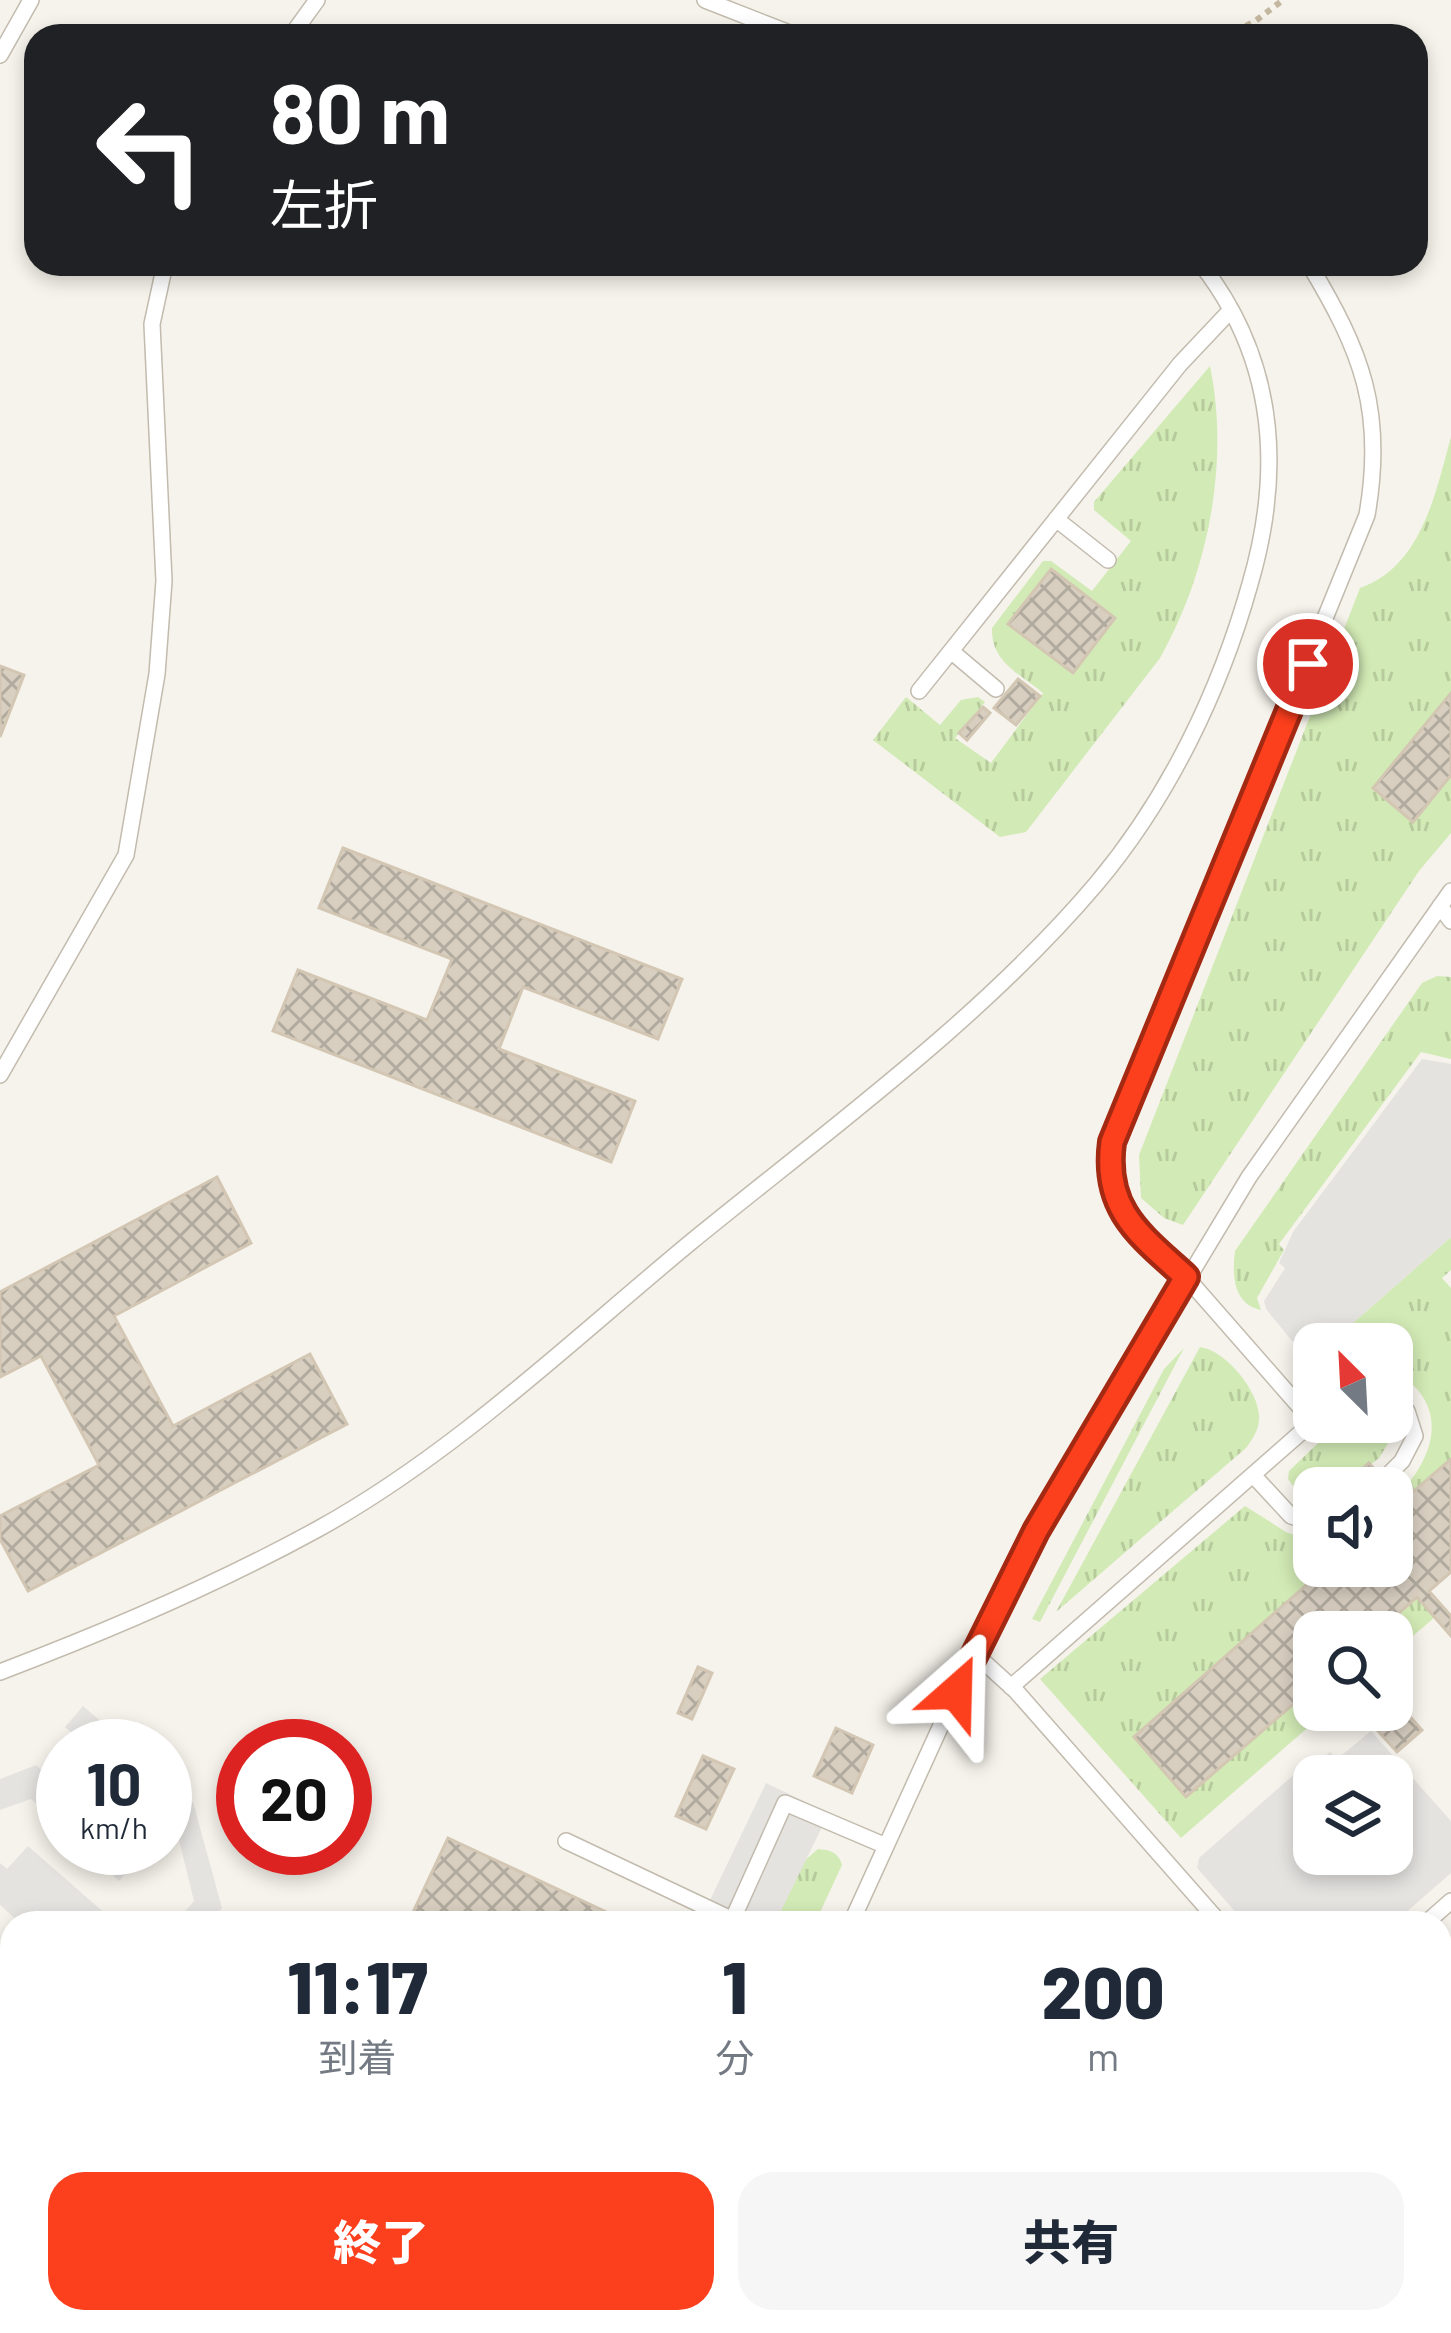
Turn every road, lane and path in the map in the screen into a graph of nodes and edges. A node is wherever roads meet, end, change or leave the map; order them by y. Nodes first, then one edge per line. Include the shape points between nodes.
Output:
1 (31, 0) edge
2 (705, 0) edge
3 (1283, 0) edge
4 (766, 24) edge
5 (1249, 24) edge
6 (0, 55) edge
7 (162, 276) edge
8 (1210, 276) edge
9 (1316, 276) edge
10 (1232, 310) junction
11 (1057, 519) junction
12 (1108, 560) dead end
13 (951, 651) junction
14 (996, 689) dead end
15 (919, 691) dead end
16 (1451, 891) edge
17 (1439, 906) junction
18 (1451, 921) edge
19 (0, 1075) edge
20 (1186, 1277) junction
21 (1293, 1398) edge
22 (1293, 1439) edge
23 (1253, 1475) junction
24 (1293, 1516) edge
25 (974, 1653) junction
26 (0, 1672) edge
27 (1011, 1687) junction
28 (566, 1840) dead end
29 (886, 1846) junction
30 (712, 1911) edge
31 (736, 1911) edge
32 (856, 1911) edge
33 (1209, 1911) edge

1 - 6 lane
2 - 4 lane
3 - 5 path
7 - 19 lane via 152,324 164,581 126,855
8 - 10 lane
9 - 20 lane via 1361,364 1371,409 1375,467 1366,514 1112,1142 1108,1169 1131,1225
10 - 11 lane
10 - 26 lane via 1270,434 1266,530 1212,698 1150,807 1071,912 936,1041 443,1446 321,1528 183,1597
11 - 12 lane
11 - 13 lane
13 - 14 lane
13 - 15 lane
16 - 17 lane
17 - 18 lane
17 - 20 lane
20 - 21 lane
20 - 25 lane
22 - 23 lane
23 - 24 lane
23 - 27 lane
25 - 27 lane
25 - 29 lane
27 - 33 lane
28 - 30 lane
29 - 31 lane via 784,1803
29 - 32 lane

